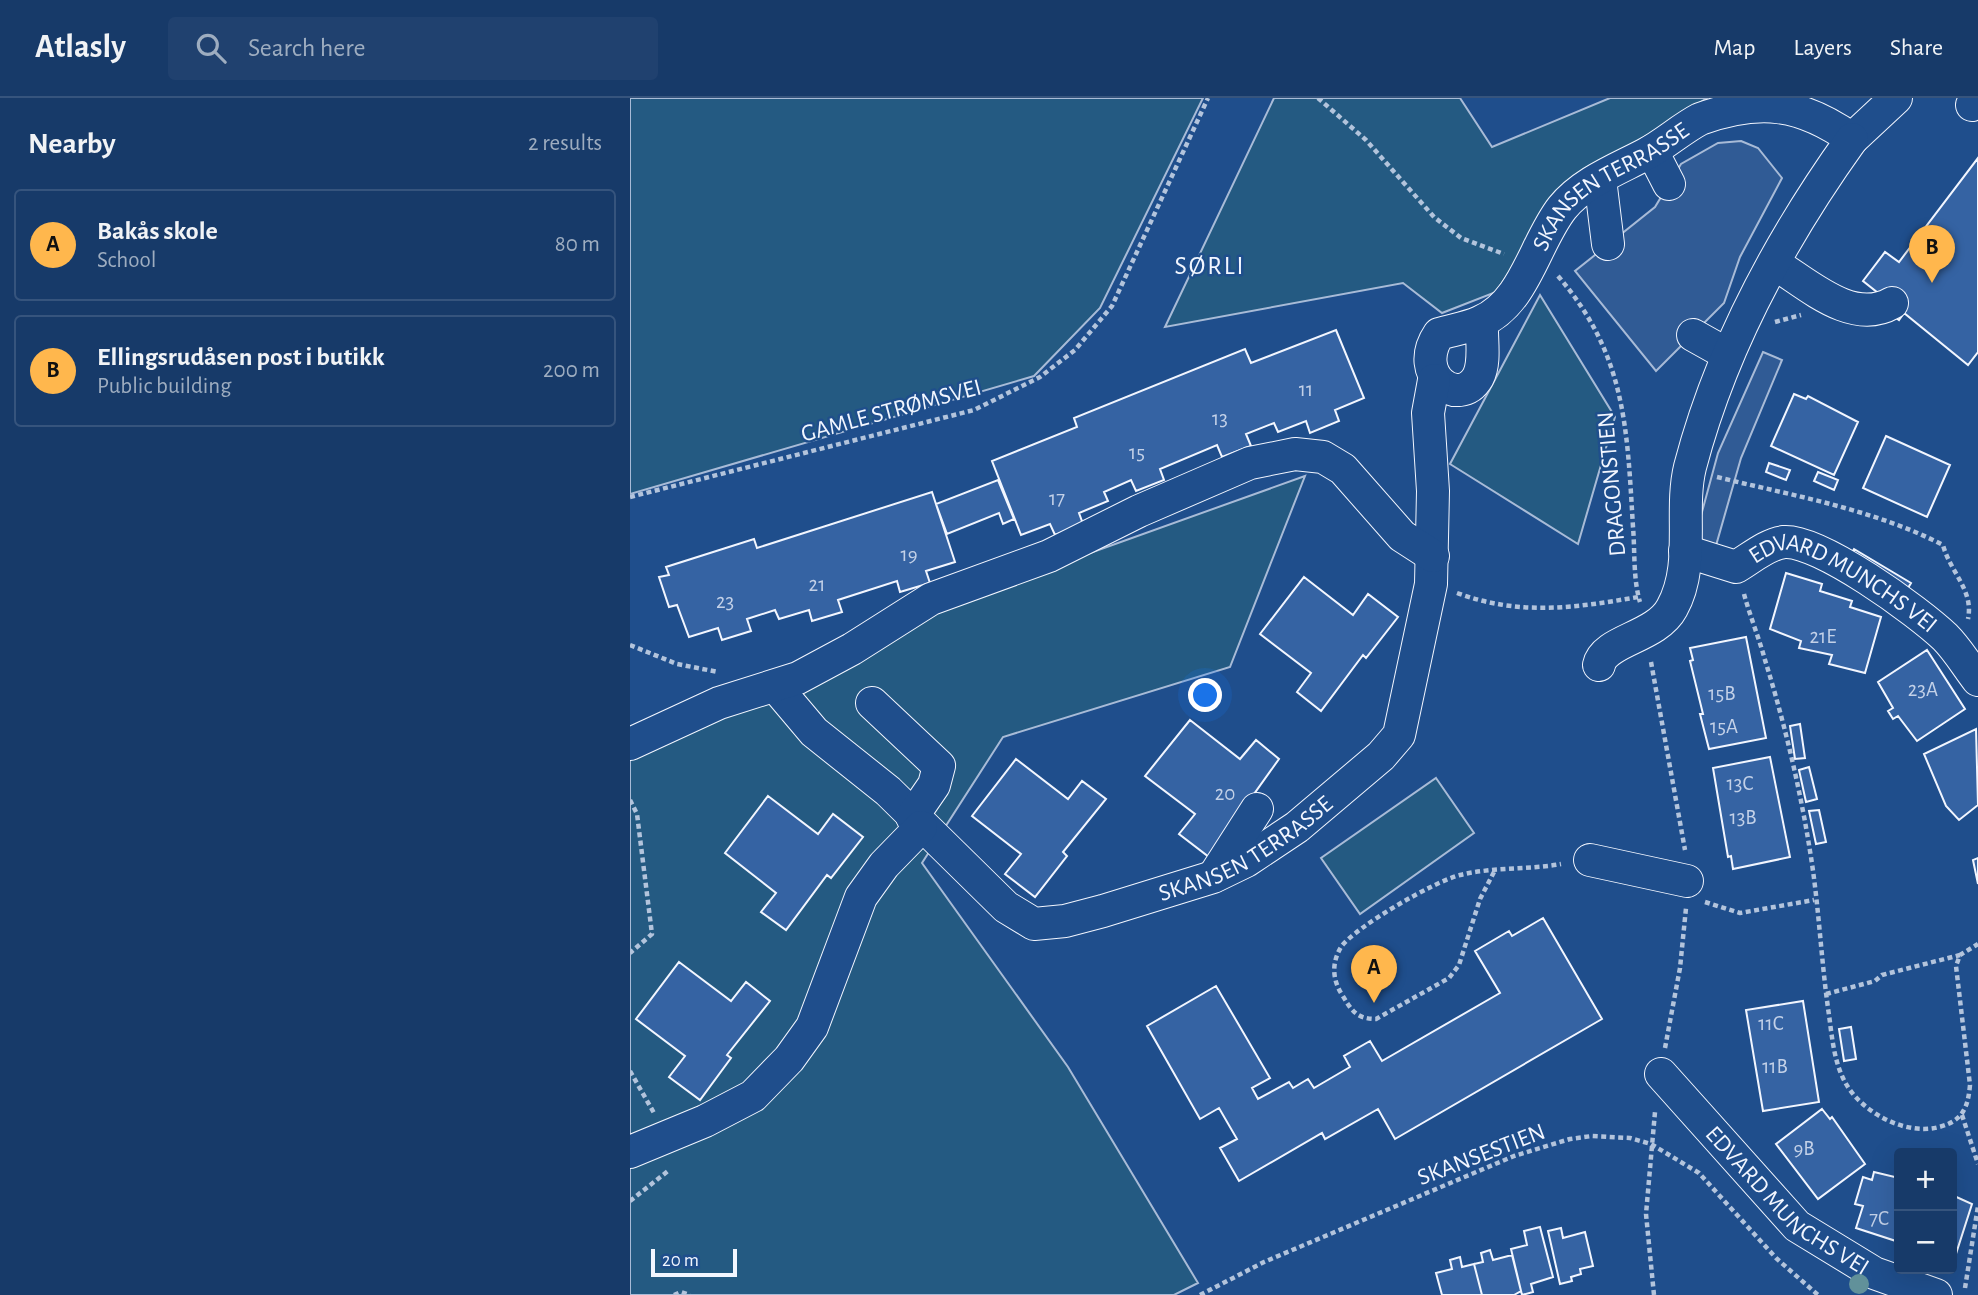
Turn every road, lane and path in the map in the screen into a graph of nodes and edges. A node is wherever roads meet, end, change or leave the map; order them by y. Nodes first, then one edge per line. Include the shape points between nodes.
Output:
1 (1208, 98) edge
2 (1318, 98) edge
3 (1896, 98) edge
4 (1852, 139) junction
5 (1652, 151) junction
6 (1600, 179) junction
7 (1669, 184) dead end
8 (1608, 244) dead end
9 (1504, 254) dead end
10 (1774, 264) junction
11 (1555, 273) dead end
12 (1832, 299) junction
13 (1892, 303) dead end
14 (1482, 322) junction
15 (1693, 335) dead end
16 (1730, 346) junction
17 (1434, 380) junction
18 (1689, 470) junction
19 (630, 497) edge
20 (1685, 551) junction
21 (1735, 566) junction
22 (1432, 570) junction
23 (1638, 597) junction
24 (1646, 634) junction
25 (630, 645) edge
26 (1955, 649) junction
27 (1600, 664) dead end
28 (726, 674) dead end
29 (1978, 680) edge
30 (776, 687) junction
31 (872, 703) dead end
32 (630, 744) edge
33 (630, 800) edge
34 (1257, 809) dead end
35 (917, 822) junction
36 (1590, 860) joint
37 (1494, 872) junction
38 (1213, 877) junction
39 (1693, 890) joint
40 (1814, 900) junction
41 (1978, 944) edge
42 (630, 953) edge
43 (1961, 955) junction
44 (1826, 994) junction
45 (630, 1071) edge
46 (1661, 1074) dead end
47 (1962, 1115) junction
48 (665, 1135) junction
49 (1651, 1144) junction
50 (630, 1152) edge
51 (1978, 1164) edge
52 (1978, 1206) edge
53 (674, 1295) edge
54 (690, 1295) edge
55 (1200, 1295) edge
56 (1654, 1295) edge
57 (1818, 1295) edge
58 (1936, 1295) edge
59 (1963, 1295) edge

1 - 19 path, GAMLE STRØMSVEI via 1112,306 1075,349 1040,377 974,410
2 - 9 path via 1366,139 1434,217 1461,238
3 - 4 lane
4 - 5 lane, SKANSEN TERRASSE via 1805,108 1752,102 1730,105 1700,119
4 - 10 lane
5 - 6 lane, SKANSEN TERRASSE
5 - 7 lane
6 - 8 lane
6 - 14 lane, SKANSEN TERRASSE via 1562,208 1511,299
10 - 12 lane
10 - 16 lane
11 - 23 path, DRAGONSTIEN via 1600,337 1625,411
12 - 13 lane via 1861,312
12 - 16 path via 1818,310
14 - 17 lane, SKANSEN TERRASSE via 1439,334 1430,354
14 - 17 lane via 1477,379 1462,389 1442,387
15 - 16 lane
16 - 18 lane
17 - 22 lane, SKANSEN TERRASSE via 1428,413
18 - 20 lane
18 - 26 path via 1856,510 1943,545 1947,562 1968,597 1967,622
20 - 21 lane, EDVARD MUNCHS VEI
20 - 24 lane via 1673,607
21 - 26 lane, EDVARD MUNCHS VEI via 1774,545 1811,547 1906,605
21 - 40 path via 1781,716 1810,851
22 - 23 path via 1507,606 1551,610
22 - 30 lane via 1343,469 1323,457 1295,453 1250,463 1049,556 931,599 852,649
22 - 38 lane, SKANSEN TERRASSE via 1404,720 1392,745 1297,827
23 - 24 path, DRAGONSTIEN
24 - 27 lane via 1617,645
25 - 28 path via 677,664
26 - 29 lane, EDVARD MUNCHS VEI
30 - 32 lane via 719,703
30 - 35 lane, SKANSEN TERRASSE via 814,732 888,791
31 - 35 lane via 939,766
33 - 42 path via 638,814 652,934
34 - 38 lane
35 - 38 lane, SKANSEN TERRASSE via 1006,907 1034,924 1065,921
35 - 48 lane via 862,897 812,1027 789,1059 753,1096
36 - 37 path
36 - 39 lane
37 - 37 path via 1461,874 1433,884 1342,946 1334,967 1336,984 1353,1013 1376,1019 1449,978 1459,965 1480,899
39 - 40 path via 1726,911 1740,913
40 - 44 path
41 - 43 path
43 - 44 path
43 - 47 path via 1957,981 1970,1085
44 - 47 path via 1835,1055 1845,1082 1871,1111 1919,1129 1943,1126
45 - 48 path
46 - 58 lane, EDVARD MUNCHS VEI via 1797,1226 1874,1273
47 - 51 path
48 - 50 lane
49 - 55 path, SKANSESTIEN via 1592,1136 1539,1146 1264,1262
49 - 56 path via 1646,1214
49 - 57 path, SKANSESTIEN via 1699,1173 1776,1258
52 - 59 path
53 - 54 path

